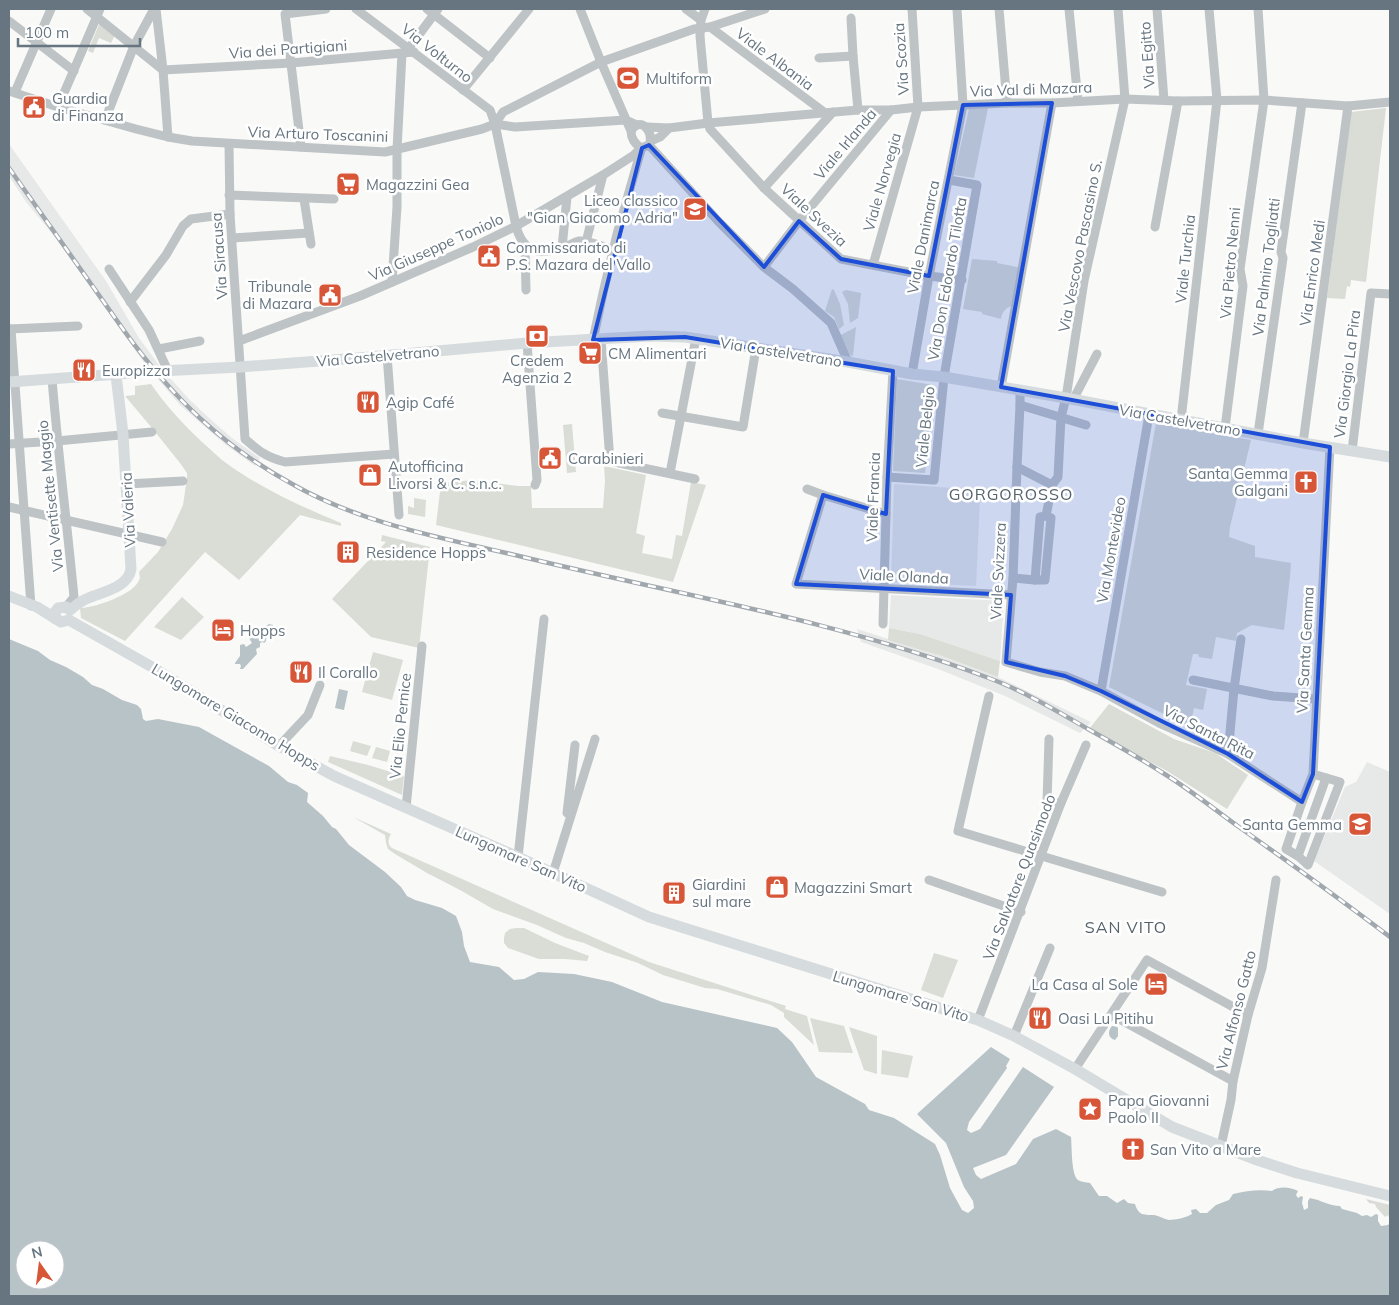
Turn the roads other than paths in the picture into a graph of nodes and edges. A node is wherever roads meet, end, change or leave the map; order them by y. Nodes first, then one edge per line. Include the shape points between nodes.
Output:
1 (51, 9) edge
2 (87, 9) edge
3 (155, 9) edge
4 (326, 9) edge
5 (356, 9) edge
6 (529, 9) edge
7 (580, 9) edge
8 (686, 9) edge
9 (705, 9) edge
10 (764, 9) edge
11 (912, 9) edge
12 (957, 9) edge
13 (1000, 9) edge
14 (1068, 9) edge
15 (1118, 9) edge
16 (1158, 9) edge
17 (1210, 9) edge
18 (1258, 9) edge
19 (433, 11) edge
20 (98, 12) edge
21 (852, 18) dead end
22 (9, 21) edge
23 (704, 25) junction
24 (36, 42) junction
25 (134, 46) junction
26 (408, 51) junction
27 (853, 56) junction
28 (490, 58) junction
29 (819, 58) dead end
30 (600, 62) junction
31 (291, 64) junction
32 (163, 70) junction
33 (74, 71) junction
34 (463, 90) junction
35 (12, 91) edge
36 (1125, 99) junction
37 (1164, 100) junction
38 (1216, 100) junction
39 (1264, 100) junction
40 (1178, 101) junction
41 (1078, 102) junction
42 (1302, 102) junction
43 (1390, 102) edge
44 (1007, 103) junction
45 (1052, 103) junction
46 (963, 105) junction
47 (1348, 106) junction
48 (58, 107) junction
49 (918, 107) junction
50 (858, 110) junction
51 (891, 110) junction
52 (828, 112) junction
53 (105, 120) junction
54 (626, 120) junction
55 (708, 123) junction
56 (495, 124) junction
57 (671, 127) junction
58 (638, 128) junction
59 (168, 137) junction
60 (229, 144) junction
61 (300, 147) junction
62 (644, 148) junction
63 (396, 150) junction
64 (603, 175) junction
65 (948, 180) junction
66 (764, 188) junction
67 (229, 195) junction
68 (567, 197) junction
69 (304, 198) junction
70 (334, 199) dead end
71 (230, 214) junction
72 (799, 221) junction
73 (516, 226) junction
74 (1154, 226) dead end
75 (309, 233) junction
76 (232, 238) junction
77 (586, 242) junction
78 (311, 244) dead end
79 (525, 247) junction
80 (562, 248) junction
81 (614, 250) junction
82 (873, 265) junction
83 (764, 267) junction
84 (109, 269) dead end
85 (929, 276) junction
86 (962, 280) junction
87 (392, 282) junction
88 (526, 290) dead end
89 (1390, 294) edge
90 (130, 302) junction
91 (78, 326) dead end
92 (10, 329) edge
93 (696, 338) junction
94 (597, 340) junction
95 (200, 341) dead end
96 (239, 341) junction
97 (528, 343) junction
98 (756, 348) junction
99 (159, 349) junction
100 (1097, 354) dead end
101 (387, 355) junction
102 (848, 362) junction
103 (240, 367) junction
104 (166, 371) junction
105 (893, 371) junction
106 (912, 374) junction
107 (116, 375) junction
108 (944, 377) junction
109 (52, 379) junction
110 (12, 382) edge
111 (1001, 387) junction
112 (1020, 391) junction
113 (1070, 399) junction
114 (1020, 405) junction
115 (662, 413) dead end
116 (1149, 415) junction
117 (681, 416) junction
118 (1061, 417) junction
119 (1181, 420) junction
120 (1086, 425) dead end
121 (1224, 428) junction
122 (152, 432) dead end
123 (123, 434) junction
124 (1258, 434) junction
125 (57, 441) junction
126 (19, 443) junction
127 (1303, 443) junction
128 (9, 444) edge
129 (1330, 447) junction
130 (1352, 451) junction
131 (394, 454) junction
132 (1390, 458) edge
133 (1017, 467) junction
134 (670, 473) junction
135 (887, 478) junction
136 (695, 479) dead end
137 (183, 481) dead end
138 (127, 484) junction
139 (535, 485) dead end
140 (1052, 485) junction
141 (806, 489) dead end
142 (823, 495) junction
143 (9, 507) edge
144 (24, 510) junction
145 (886, 514) junction
146 (399, 515) dead end
147 (67, 520) junction
148 (129, 533) junction
149 (162, 542) dead end
150 (1013, 578) junction
151 (884, 588) junction
152 (1011, 595) junction
153 (9, 596) edge
154 (34, 606) junction
155 (64, 613) junction
156 (544, 619) dead end
157 (883, 624) dead end
158 (1241, 640) dead end
159 (422, 646) dead end
160 (1006, 662) joint
161 (1193, 680) dead end
162 (320, 685) dead end
163 (1234, 689) junction
164 (1100, 691) junction
165 (989, 696) dead end
166 (1316, 699) junction
167 (595, 739) dead end
168 (1049, 740) dead end
169 (575, 745) dead end
170 (1086, 745) dead end
171 (280, 746) junction
172 (1228, 754) junction
173 (1313, 774) junction
174 (1326, 778) junction
175 (1302, 802) junction
176 (1061, 803) junction
177 (406, 808) junction
178 (565, 831) junction
179 (1042, 856) junction
180 (1298, 856) junction
181 (518, 857) junction
182 (553, 873) junction
183 (929, 880) dead end
184 (1276, 880) dead end
185 (1162, 892) dead end
186 (1021, 912) junction
187 (1050, 948) dead end
188 (1112, 1015) junction
189 (1248, 1015) junction
190 (978, 1020) junction
191 (1014, 1036) junction
192 (1075, 1069) junction
193 (1233, 1081) junction
194 (1221, 1146) junction
195 (1390, 1196) edge

1 - 24 street
2 - 20 street
3 - 25 street
3 - 32 street
4 - 31 street via 285,14
5 - 26 street, Via Volturno
6 - 28 street
7 - 30 street
8 - 23 street, Viale Albania
9 - 23 street
10 - 23 street
11 - 49 street, Via Scozia
12 - 46 street, Viale Danimarca
13 - 44 street
14 - 41 street
15 - 36 street, Via Vescovo Pascasino S.
16 - 37 street, Via Egitto
17 - 38 street, Viale Turchia
18 - 39 street, Via Pietro Nenni
19 - 26 street
19 - 28 street
20 - 25 street
20 - 33 street
21 - 27 street
22 - 24 street
23 - 30 street
23 - 52 street, Viale Albania
23 - 55 street via 700,36
24 - 33 street
24 - 35 street
25 - 32 street
25 - 53 street
26 - 31 street, Via dei Partigiani
26 - 34 street, Via Volturno
26 - 63 street
27 - 29 street
27 - 50 street
28 - 34 street
30 - 54 street
30 - 56 street via 503,112
31 - 32 street, Via dei Partigiani
31 - 61 street
32 - 59 street
33 - 48 street
34 - 56 street, Via Volturno via 490,110
35 - 48 street, Via Arturo Toscanini
36 - 37 street, Via Val di Mazara
36 - 41 street, Via Val di Mazara
36 - 113 street, Via Vescovo Pascasino S. via 1084,281
37 - 40 street, Via Val di Mazara
38 - 39 street, Via Val di Mazara
38 - 40 street, Via Val di Mazara
38 - 119 street, Viale Turchia
39 - 42 street, Via Val di Mazara
39 - 121 street, Via Pietro Nenni via 1240,269 1243,286
40 - 74 street
41 - 45 street, Via Val di Mazara
42 - 47 street, Via Val di Mazara
42 - 124 street, Via Palmiro Togliatti
43 - 47 street, Via Val di Mazara
44 - 45 street, Via Val di Mazara
44 - 46 street, Via Val di Mazara
45 - 111 street
46 - 49 street, Via Val di Mazara
46 - 65 street, Viale Danimarca
47 - 127 street, Via Enrico Medi
48 - 53 street, Via Arturo Toscanini
49 - 51 street, Via Val di Mazara
49 - 82 street, Viale Norvegia
50 - 51 street, Via Val di Mazara
50 - 52 street, Via Val di Mazara
51 - 72 street, Viale Irlanda
52 - 55 street, Via Val di Mazara
52 - 66 street
53 - 59 street, Via Arturo Toscanini
54 - 56 street via 515,127
54 - 58 street
55 - 57 street, Via Val di Mazara
55 - 66 street, Viale Svezia
56 - 63 street, Via Arturo Toscanini
56 - 73 street
57 - 58 street, Via Val di Mazara
57 - 62 street, Via Giuseppe Toniolo
58 - 62 street via 633,139
58 - 62 street via 651,137
59 - 60 street, Via Arturo Toscanini
60 - 61 street, Via Arturo Toscanini
60 - 67 street, Via Siracusa
61 - 63 street, Via Arturo Toscanini
62 - 64 street, Via Giuseppe Toniolo
62 - 81 street
62 - 83 street
63 - 87 street via 397,206
64 - 68 street, Via Giuseppe Toniolo
64 - 77 street
65 - 85 street, Viale Danimarca
65 - 86 street, Via Don Edoardo Tilotta via 977,186
66 - 72 street, Viale Svezia
67 - 69 street
67 - 71 street, Via Siracusa
68 - 73 street, Via Giuseppe Toniolo
68 - 80 street
69 - 70 street
69 - 75 street
71 - 76 street, Via Siracusa
71 - 90 street via 191,219 182,226 166,255
72 - 82 street, Viale Svezia via 841,259
72 - 83 street, Viale Irlanda
73 - 79 street
73 - 87 street, Via Giuseppe Toniolo via 474,248
75 - 76 street
75 - 78 street
76 - 96 street, Via Siracusa
77 - 80 street via 579,241
77 - 81 street
79 - 80 street via 547,252
79 - 88 street
81 - 94 street via 602,293
82 - 85 street, Viale Svezia
83 - 102 street via 831,323
84 - 90 street
85 - 86 street, Viale Svezia
85 - 106 street, Viale Danimarca
86 - 108 street, Via Don Edoardo Tilotta
87 - 96 street, Via Giuseppe Toniolo
89 - 130 street, Via Giorgio La Pira via 1371,293 1369,301
90 - 99 street
91 - 92 street
92 - 110 street
93 - 94 main road, Via Castelvetrano via 650,336
93 - 98 main road, Via Castelvetrano
93 - 117 street
94 - 97 main road, Via Castelvetrano
94 - 134 street via 610,461
95 - 99 street
96 - 103 street, Via Siracusa
97 - 101 main road, Via Castelvetrano
97 - 139 street
98 - 102 main road, Via Castelvetrano
98 - 117 street via 743,427
99 - 104 street
100 - 113 street
101 - 103 main road, Via Castelvetrano
101 - 131 street
102 - 105 main road, Via Castelvetrano
103 - 104 main road, Via Castelvetrano
103 - 131 street, Via Siracusa via 244,439 270,458 285,462
104 - 107 main road, Via Castelvetrano
105 - 106 main road, Via Castelvetrano
105 - 135 street, Viale Francia
106 - 108 main road, Via Castelvetrano
107 - 109 main road, Via Castelvetrano
107 - 123 main road, Via Valeria
108 - 111 main road, Via Castelvetrano
108 - 135 street, Viale Belgio via 934,480
109 - 110 main road, Via Castelvetrano
109 - 125 street, Via Ventisette Maggio
110 - 126 street
111 - 112 main road, Via Castelvetrano
112 - 113 main road, Via Castelvetrano
112 - 114 street, Viale Svizzera
113 - 116 main road, Via Castelvetrano
113 - 118 street
114 - 118 street
114 - 133 street, Viale Svizzera
115 - 117 street
116 - 119 main road, Via Castelvetrano
116 - 164 street, Via Montevideo
117 - 134 street
118 - 120 street
118 - 140 street via 1058,477
119 - 121 main road, Via Castelvetrano
121 - 124 main road, Via Castelvetrano
122 - 123 street
123 - 125 street
123 - 138 main road, Via Valeria
124 - 127 main road, Via Castelvetrano
125 - 126 street
125 - 147 street, Via Ventisette Maggio
126 - 128 street
126 - 144 street
127 - 129 main road, Via Castelvetrano
129 - 130 main road, Via Castelvetrano
129 - 166 street, Via Santa Gemma
130 - 132 main road, Via Castelvetrano
131 - 146 street
133 - 140 street
133 - 150 street, Viale Svizzera
134 - 136 street
135 - 145 street, Viale Francia
137 - 138 street
138 - 148 main road, Via Valeria
140 - 150 street via 1046,516 1040,517 1035,580
141 - 142 street
142 - 145 street
142 - 151 street, Viale Olanda via 796,584
143 - 144 street
144 - 147 street
144 - 154 street
145 - 151 street, Viale Francia
147 - 148 street
147 - 155 street, Via Ventisette Maggio via 74,597
148 - 149 street
148 - 155 main road, Via Valeria via 129,578 114,588 84,599
150 - 152 street, Viale Svizzera
151 - 152 street, Viale Olanda
151 - 157 street, Viale Francia
152 - 160 street, Viale Svizzera
153 - 154 main road, Lungomare Giacomo Hopps
154 - 155 main road, Lungomare Giacomo Hopps
155 - 171 main road, Lungomare Giacomo Hopps
156 - 181 street
158 - 163 street
159 - 177 street, Via Elio Pernice
160 - 164 street, Via Santa Rita via 1065,676
161 - 163 street
162 - 171 street via 308,714
163 - 166 street
163 - 172 street
164 - 172 street, Via Santa Rita via 1161,724
165 - 179 street via 958,831
166 - 173 street, Via Santa Gemma
167 - 178 street
168 - 176 street via 1047,802
169 - 178 street
170 - 176 street, Via Salvatore Quasimodo
171 - 177 main road, Lungomare Giacomo Hopps via 334,776
172 - 175 street, Via Santa Rita
173 - 174 street
173 - 175 street, Via Santa Gemma
174 - 180 street
174 - 180 street via 1340,782 1308,865
175 - 180 street, Via Santa Gemma via 1286,849
176 - 179 street, Via Salvatore Quasimodo
177 - 181 main road, Lungomare San Vito
178 - 182 street
179 - 185 street
179 - 186 street, Via Salvatore Quasimodo
181 - 182 main road, Lungomare San Vito
182 - 190 main road, Lungomare San Vito via 649,917
183 - 186 street
184 - 189 street, Via Alfonso Gatto via 1262,968
186 - 190 street, Via Salvatore Quasimodo
187 - 191 street
188 - 189 street via 1148,960
188 - 192 street
188 - 193 street
189 - 193 street, Via Alfonso Gatto
190 - 191 main road, Lungomare San Vito
191 - 192 main road, Lungomare San Vito
192 - 194 main road, Lungomare San Vito via 1172,1127
193 - 194 street, Via Alfonso Gatto
194 - 195 main road, Lungomare San Vito via 1297,1173

